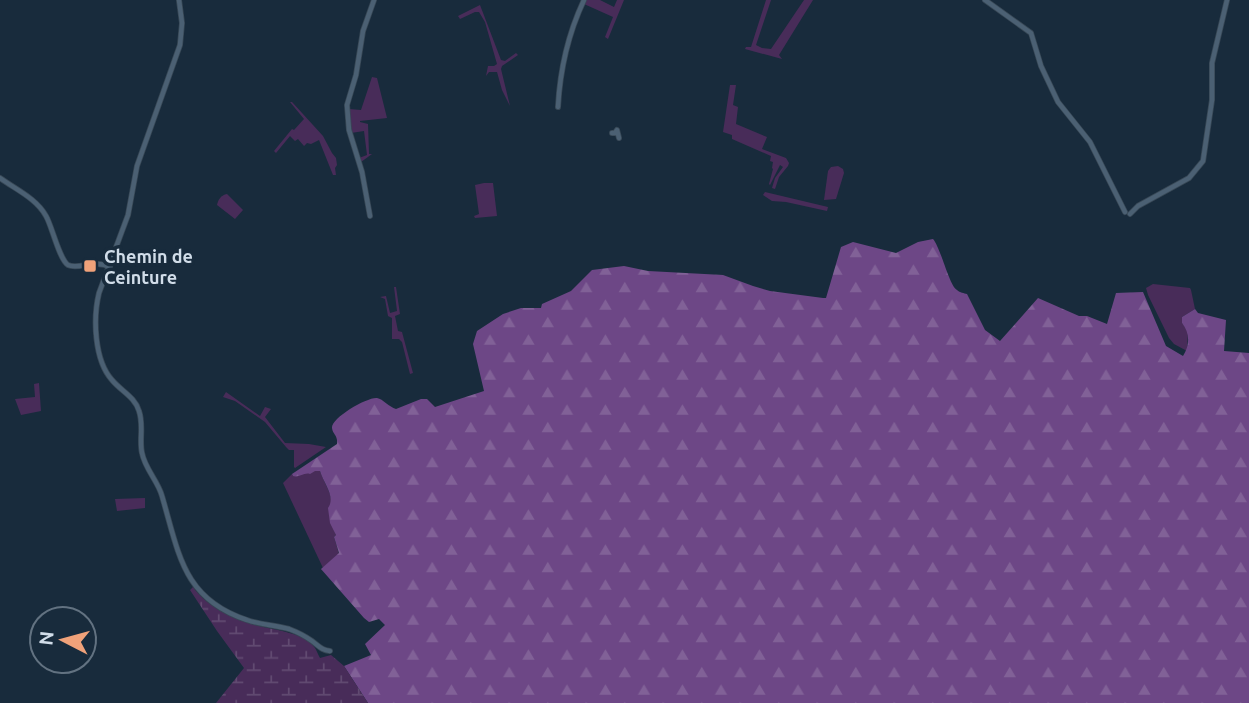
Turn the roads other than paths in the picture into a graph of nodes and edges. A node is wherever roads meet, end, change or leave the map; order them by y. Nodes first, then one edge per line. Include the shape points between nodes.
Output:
1 (179, 0) edge
2 (374, 0) edge
3 (584, 0) edge
4 (985, 0) edge
5 (1227, 0) edge
6 (558, 107) dead end
7 (612, 134) dead end
8 (620, 138) dead end
9 (0, 178) edge
10 (370, 216) dead end
11 (110, 267) junction
12 (330, 651) dead end

1 - 11 street via 180,45 141,155
2 - 10 street via 347,105 348,130
3 - 6 street via 563,60
4 - 5 street via 1031,33 1058,102 1090,142 1128,213 1189,178 1203,161 1212,63
7 - 8 street via 617,130
9 - 11 street via 43,211 67,264
11 - 12 street via 95,316 102,362 113,382 139,409 142,454 161,493 190,579 221,609 245,620 290,630

